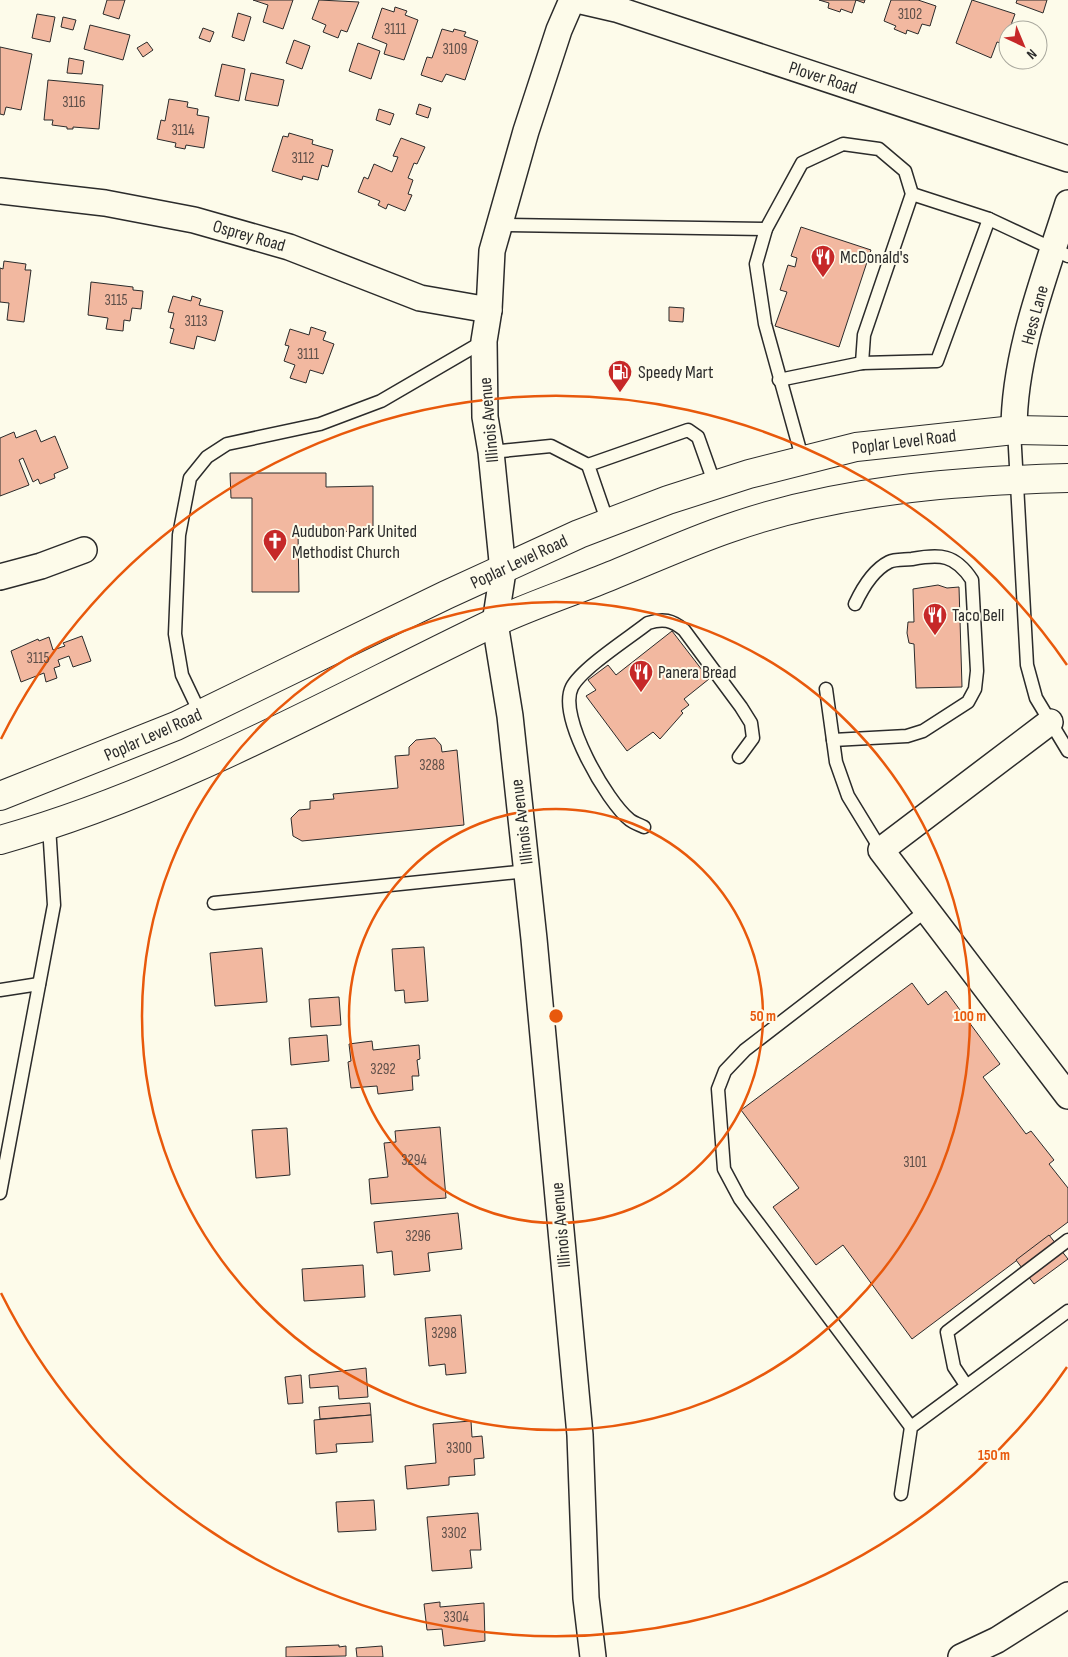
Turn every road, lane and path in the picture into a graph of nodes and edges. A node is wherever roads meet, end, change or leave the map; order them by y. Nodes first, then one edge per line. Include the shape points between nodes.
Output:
1 (572, 0) edge
2 (577, 0) edge
3 (1068, 159) edge
4 (0, 191) edge
5 (912, 194) junction
6 (1068, 203) edge
7 (989, 219) junction
8 (500, 226) junction
9 (766, 229) junction
10 (1061, 252) edge
11 (490, 310) junction
12 (484, 341) junction
13 (862, 363) junction
14 (779, 380) junction
15 (1014, 430) junction
16 (1068, 431) edge
17 (491, 452) junction
18 (803, 460) junction
19 (588, 465) junction
20 (1068, 478) edge
21 (1016, 479) junction
22 (715, 485) junction
23 (608, 523) junction
24 (84, 550) dead end
25 (503, 570) junction
26 (0, 577) edge
27 (855, 604) dead end
28 (495, 623) junction
29 (826, 689) dead end
30 (201, 714) junction
31 (1050, 722) junction
32 (833, 740) junction
33 (1068, 751) edge
34 (739, 757) dead end
35 (0, 796) edge
36 (49, 826) junction
37 (644, 827) dead end
38 (0, 840) edge
39 (881, 850) junction
40 (528, 871) junction
41 (214, 903) dead end
42 (927, 910) junction
43 (39, 984) junction
44 (0, 990) edge
45 (1068, 1096) edge
46 (0, 1193) edge
47 (1068, 1240) edge
48 (1068, 1311) edge
49 (966, 1385) junction
50 (911, 1427) junction
51 (900, 1494) dead end
52 (1068, 1595) edge
53 (593, 1657) edge
54 (961, 1657) edge

1 - 8 street, Illinois Avenue via 529,122
2 - 3 street, Plover Road via 616,10
4 - 11 street, Osprey Road via 105,204 194,220 289,246 420,298
5 - 7 lane
5 - 9 lane via 905,171 879,149 843,144 802,163
5 - 13 lane via 864,335
6 - 10 street, Hess Lane
7 - 10 lane
7 - 13 lane via 937,361
8 - 9 lane
8 - 11 street, Illinois Avenue via 492,251
9 - 14 lane via 756,264 765,324
10 - 15 street, Hess Lane via 1031,325 1014,398
11 - 12 street, Illinois Avenue
12 - 17 street, Illinois Avenue via 485,417
12 - 30 lane via 381,401 320,424 227,444 207,457 190,478 179,535 175,634 182,675
13 - 14 lane
14 - 18 lane
15 - 16 main road, Poplar Level Road
15 - 18 main road, Poplar Level Road via 856,447
15 - 21 lane
17 - 19 lane via 551,446
17 - 25 street, Illinois Avenue
18 - 22 main road, Poplar Level Road
19 - 22 lane via 688,430 698,437
19 - 23 lane
20 - 21 main road
21 - 28 main road via 906,488 784,512 731,527
21 - 31 lane via 1027,665 1036,698
22 - 23 main road, Poplar Level Road
23 - 25 main road, Poplar Level Road
24 - 26 street
25 - 28 street, Illinois Avenue
25 - 30 main road, Poplar Level Road
27 - 32 lane via 862,587 889,562 934,555 954,560 972,580 975,689 968,702 957,711 922,731 907,736
28 - 36 main road via 143,791
28 - 40 street, Illinois Avenue via 510,716
29 - 32 lane
30 - 35 main road, Poplar Level Road via 98,759
31 - 33 lane
31 - 39 street
32 - 39 lane via 836,762 848,796
34 - 37 lane via 753,738 751,723 741,707 675,622 648,623 581,676 571,688 570,707 575,729 594,773 630,820
36 - 38 main road
36 - 43 lane via 54,905
39 - 42 street
40 - 41 lane
40 - 53 street, Illinois Avenue via 580,1435 586,1598
42 - 45 street
42 - 50 lane via 746,1050 725,1070 718,1089 724,1170 740,1199
43 - 44 lane
43 - 46 lane
47 - 49 lane via 947,1332 954,1367
48 - 49 lane
49 - 50 lane
50 - 51 lane
52 - 54 street via 998,1640

